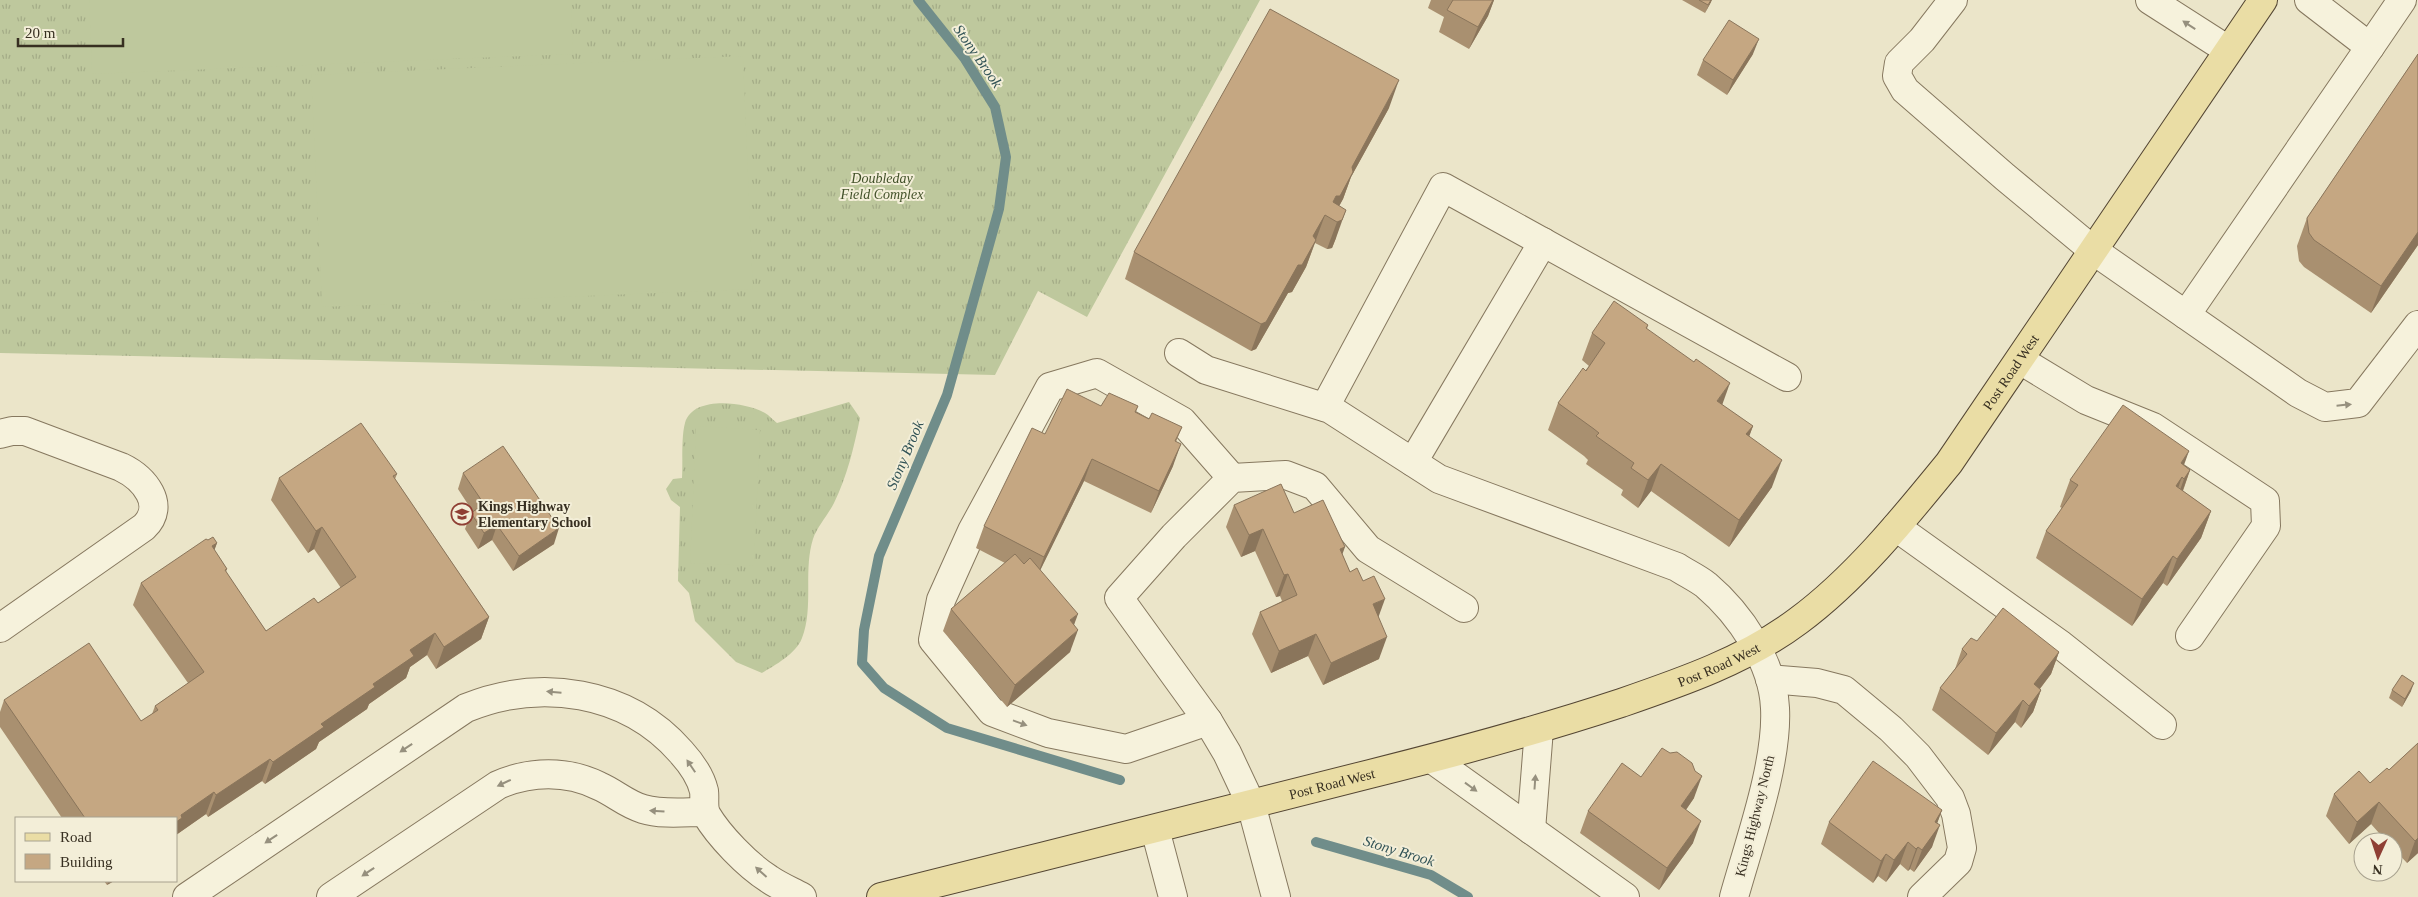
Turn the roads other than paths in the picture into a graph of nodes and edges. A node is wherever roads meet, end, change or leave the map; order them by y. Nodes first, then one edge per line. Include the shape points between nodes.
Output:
1 (1953, 0) edge
2 (2150, 0) edge
3 (2263, 0) edge
4 (2309, 0) edge
5 (2402, 0) edge
6 (2370, 47) junction
7 (2228, 50) junction
8 (1543, 242) junction
9 (2094, 251) junction
10 (2186, 315) junction
11 (2418, 324) edge
12 (1179, 353) dead end
13 (2020, 360) junction
14 (1787, 377) dead end
15 (1325, 407) junction
16 (0, 434) edge
17 (1413, 462) junction
18 (1232, 478) junction
19 (1896, 527) junction
20 (1464, 608) dead end
21 (3, 619) edge
22 (2190, 636) dead end
23 (1756, 648) junction
24 (1770, 679) junction
25 (1208, 721) junction
26 (2162, 725) dead end
27 (1539, 729) junction
28 (1432, 759) junction
29 (1252, 804) junction
30 (705, 812) junction
31 (1155, 829) junction
32 (1531, 830) junction
33 (935, 890) edge
34 (187, 897) edge
35 (331, 897) edge
36 (802, 897) edge
37 (881, 897) edge
38 (1174, 897) edge
39 (1276, 897) edge
40 (1625, 897) edge
41 (1734, 897) edge
42 (1922, 897) edge

1 - 9 street via 1900,63 1898,76 1905,90
7 -> 2 street
3 - 7 main road, Post Road West
4 - 6 street
5 - 6 street
6 - 10 street
7 - 9 main road, Post Road West
8 - 14 street
8 - 15 street via 1443,187
8 - 17 street
9 - 10 street
9 - 13 main road, Post Road West
10 -> 11 street via 2298,393 2324,407 2358,403
12 - 15 street, Kings Highway North via 1206,370
13 - 19 main road, Post Road West via 1949,463
13 - 22 street via 2086,400 2154,427 2265,501 2266,526
15 - 17 street, Kings Highway North
16 - 21 street via 25,431 132,472 147,488 154,505 150,521 144,527
17 - 23 street, Kings Highway North via 1439,479 1677,567 1726,603
18 - 20 street via 1286,475 1315,486 1368,549
18 - 25 street via 1119,598
18 -> 25 street via 1182,421 1097,374 1050,387 968,540 941,600 933,640 992,712 1048,733 1126,749
19 - 23 main road, Post Road West via 1833,591 1805,615
19 - 26 street via 2061,645
23 - 24 street, Kings Highway North
23 - 27 main road, Post Road West via 1658,690
24 - 41 street, Kings Highway North via 1775,708 1773,744
24 - 42 street via 1816,683 1844,690 1918,756 1950,798 1962,848 1958,862
25 - 29 street
27 - 28 main road, Post Road West
32 -> 27 street
28 - 29 main road, Post Road West
28 -> 32 street
29 - 31 main road, Post Road West
29 - 39 street
30 -> 34 street via 700,780 681,752 661,733 629,711 564,693 545,691 505,695 466,708
30 -> 35 street via 646,810 581,779 561,775 526,775 498,785
36 -> 30 street via 768,879 728,843
31 - 33 main road, Post Road West
31 - 38 street
32 - 40 street
33 - 37 main road, Post Road West

